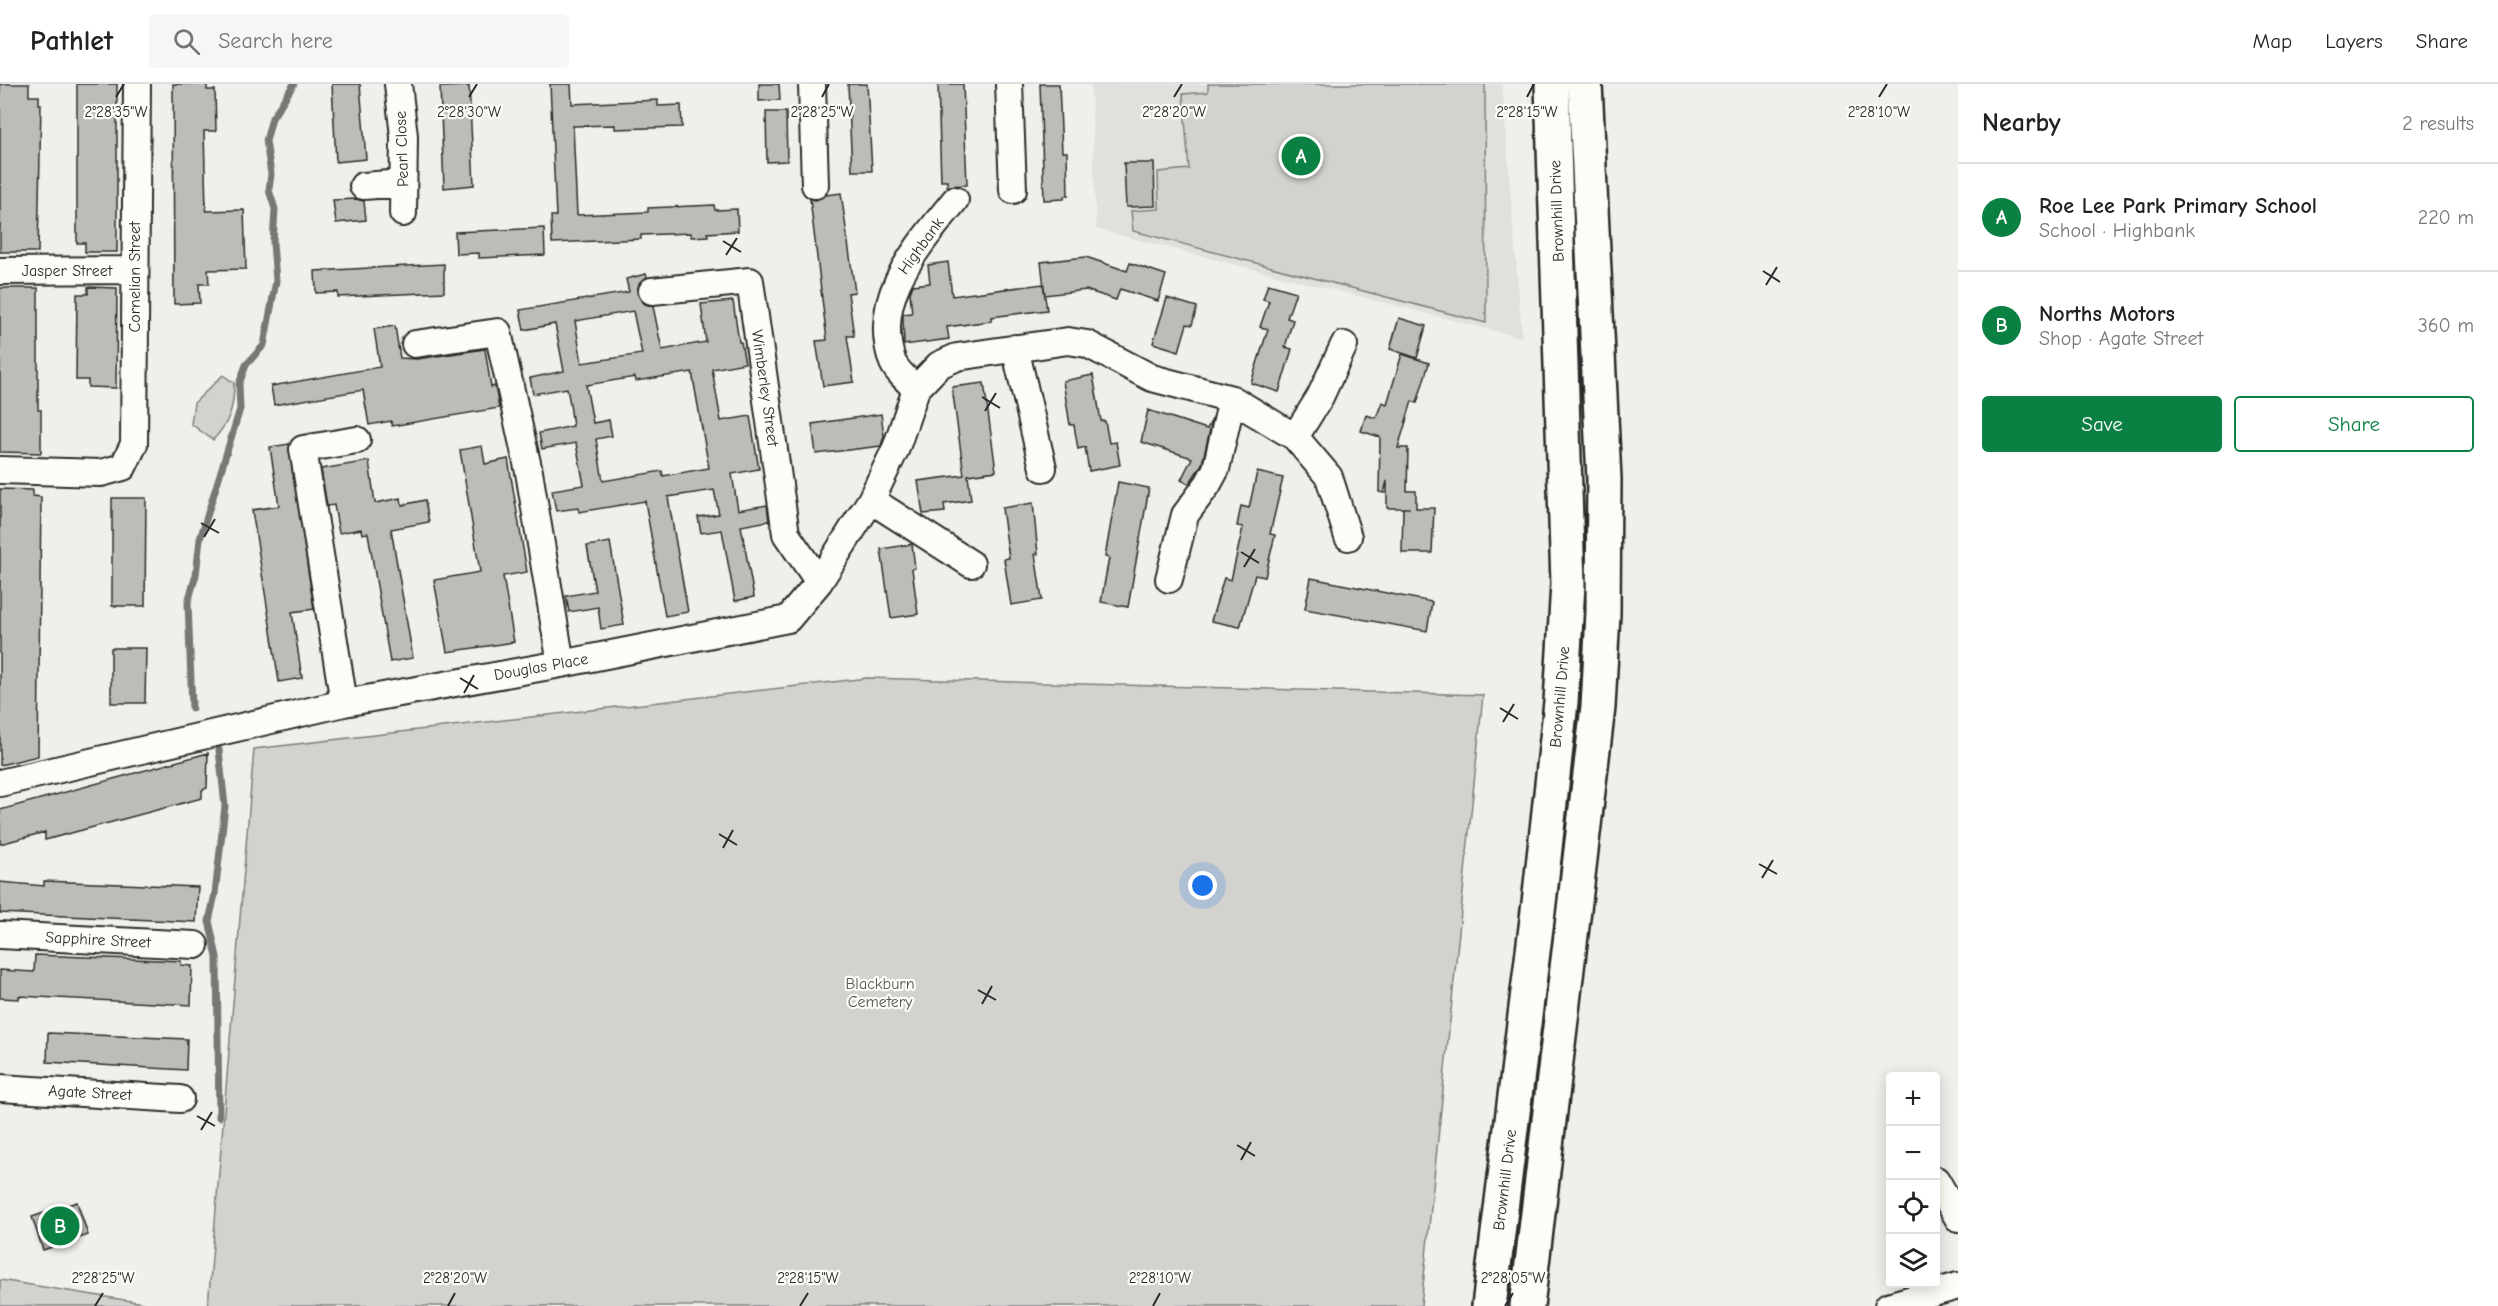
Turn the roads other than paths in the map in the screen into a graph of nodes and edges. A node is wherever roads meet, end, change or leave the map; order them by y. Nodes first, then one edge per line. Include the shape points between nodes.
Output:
1 (137, 84) edge
2 (398, 84) edge
3 (812, 84) edge
4 (1009, 84) edge
5 (1552, 84) edge
6 (1585, 84) edge
7 (403, 183) junction
8 (815, 185) dead end
9 (363, 186) dead end
10 (1013, 190) dead end
11 (955, 200) dead end
12 (403, 213) dead end
13 (135, 270) junction
14 (0, 271) edge
15 (652, 291) dead end
16 (415, 344) dead end
17 (1344, 345) dead end
18 (1015, 348) junction
19 (916, 388) junction
20 (1232, 399) junction
21 (1295, 437) junction
22 (357, 440) dead end
23 (1043, 468) dead end
24 (0, 470) edge
25 (871, 500) junction
26 (1348, 537) dead end
27 (970, 564) dead end
28 (1169, 579) dead end
29 (819, 582) junction
30 (561, 664) junction
31 (344, 703) junction
32 (0, 783) edge
33 (0, 935) edge
34 (195, 945) dead end
35 (0, 1088) edge
36 (180, 1099) dead end
37 (1940, 1188) edge
38 (1958, 1218) edge
39 (1958, 1286) edge
40 (1489, 1306) edge
41 (1527, 1306) edge
42 (1888, 1306) edge

1 - 13 street, Cornelian Street
2 - 7 street, Pearl Close via 404,136
3 - 8 street
4 - 10 street
5 - 40 highway, Brownhill Drive via 1568,511 1562,702
6 - 41 highway, Brownhill Drive via 1604,479 1603,613 1598,707
7 - 9 street
7 - 12 street, Pearl Close
11 - 19 street, Highbank via 894,284 885,320 892,362
13 - 14 street, Jasper Street
13 - 24 street, Cornelian Street via 134,444 123,467 101,473
15 - 29 street, Wimberley Street via 750,281 786,534
16 - 30 street via 498,332 529,472
17 - 21 street via 1320,397
18 - 19 street via 957,357 939,365
18 - 20 street via 1068,341 1087,344 1152,378
18 - 23 street
19 - 25 street, Douglas Place via 896,448
20 - 21 street
20 - 28 street via 1216,469 1185,515
21 - 26 street via 1329,477
22 - 31 street via 303,449
25 - 27 street
25 - 29 street, Douglas Place
29 - 30 street, Douglas Place via 788,619
30 - 31 street, Douglas Place
31 - 32 street, Douglas Place
33 - 34 street, Sapphire Street
35 - 36 street, Agate Street
37 - 38 street
39 - 42 street

